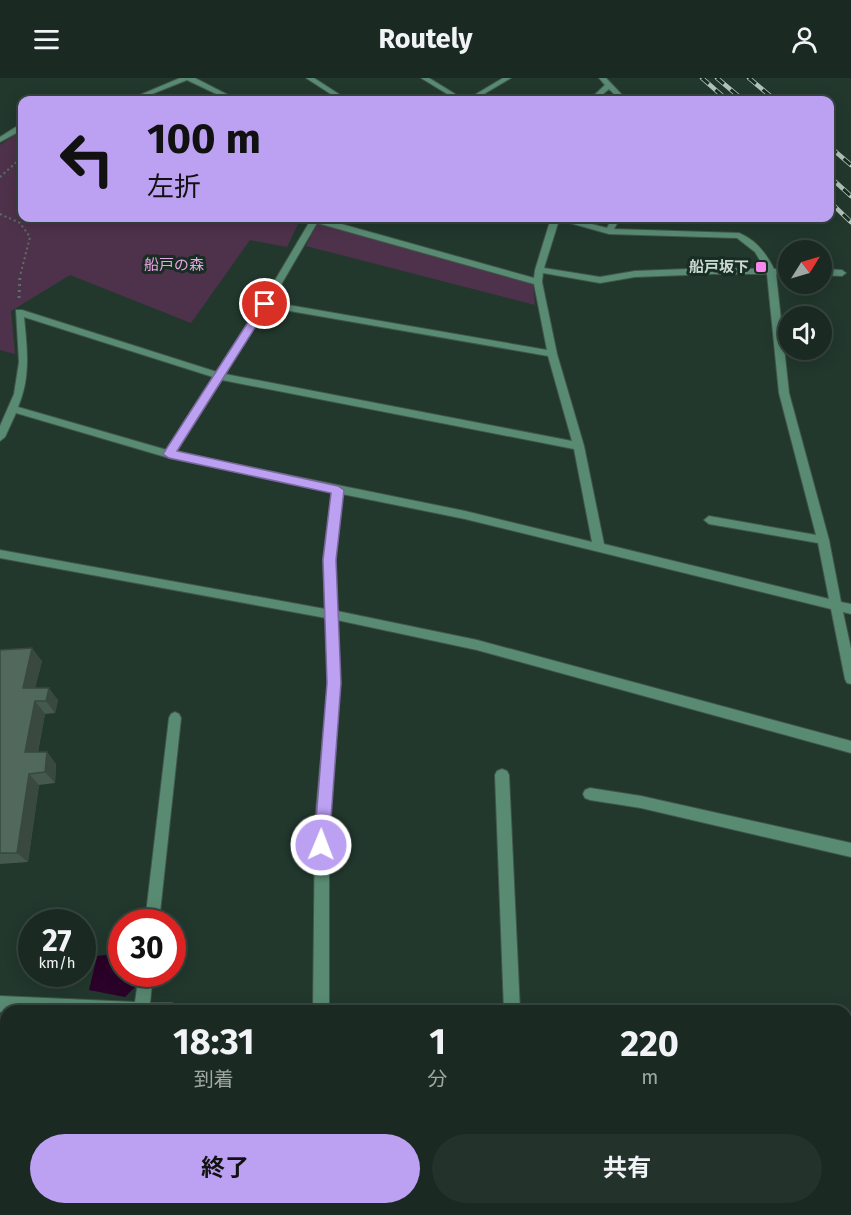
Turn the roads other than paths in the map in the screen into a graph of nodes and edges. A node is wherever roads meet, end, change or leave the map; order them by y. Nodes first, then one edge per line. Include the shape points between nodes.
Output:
1 (188, 78) edge
2 (309, 78) edge
3 (424, 78) edge
4 (508, 78) edge
5 (602, 78) edge
6 (609, 85) junction
7 (142, 96) edge
8 (226, 96) edge
9 (338, 96) edge
10 (454, 96) edge
11 (477, 96) edge
12 (597, 96) edge
13 (620, 96) edge
14 (18, 129) edge
15 (0, 140) edge
16 (312, 222) edge
17 (328, 222) edge
18 (554, 222) edge
19 (576, 222) edge
20 (614, 222) edge
21 (609, 231) junction
22 (539, 270) junction
23 (771, 272) junction
24 (778, 272) edge
25 (832, 272) edge
26 (842, 273) dead end
27 (538, 282) junction
28 (265, 304) junction
29 (552, 354) junction
30 (220, 376) junction
31 (13, 410) junction
32 (0, 437) edge
33 (579, 446) junction
34 (169, 454) junction
35 (338, 490) junction
36 (709, 520) dead end
37 (823, 540) junction
38 (598, 548) junction
39 (0, 554) edge
40 (835, 606) junction
41 (851, 609) edge
42 (332, 615) junction
43 (851, 679) edge
44 (175, 718) dead end
45 (851, 747) edge
46 (502, 775) dead end
47 (590, 794) dead end
48 (851, 850) edge
49 (153, 909) edge
50 (145, 987) edge
51 (0, 1004) edge
52 (24, 1005) edge
53 (143, 1005) edge
54 (321, 1005) edge
55 (512, 1005) edge

1 - 7 street
1 - 8 street
2 - 9 street
3 - 10 street
4 - 11 street
5 - 6 street
6 - 12 street
6 - 13 street
14 - 15 street
16 - 28 street
17 - 27 street
18 - 22 street
19 - 21 street
20 - 21 street
21 - 23 street via 739,236 758,248
22 - 23 street via 600,280 646,274
22 - 27 street
23 - 24 street
23 - 37 street via 784,393
25 - 26 street
27 - 29 street
28 - 29 street
28 - 30 street
29 - 33 street
30 - 31 street via 19,312 24,362
30 - 33 street
30 - 34 street
31 - 32 street
31 - 34 street
33 - 38 street
34 - 35 street
35 - 38 street via 465,515
35 - 42 street via 329,560
36 - 37 street
37 - 40 street
38 - 40 street
39 - 42 street
40 - 41 street
40 - 43 street
42 - 45 street via 477,645
42 - 54 street via 334,683 322,821
44 - 49 street
46 - 55 street
47 - 48 street
50 - 53 street
51 - 52 street

